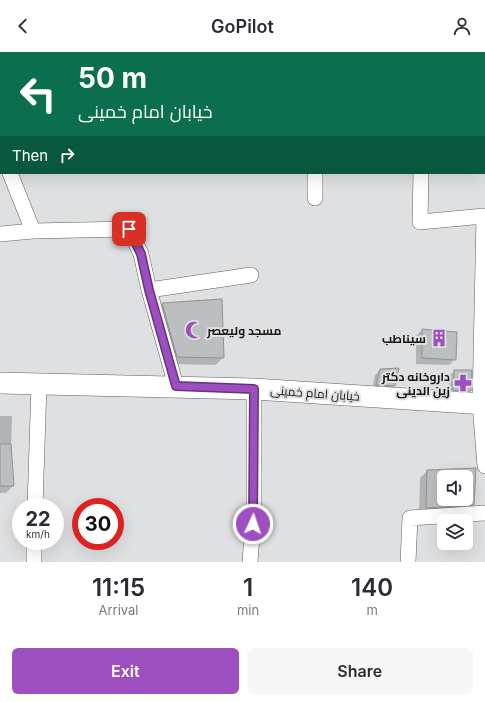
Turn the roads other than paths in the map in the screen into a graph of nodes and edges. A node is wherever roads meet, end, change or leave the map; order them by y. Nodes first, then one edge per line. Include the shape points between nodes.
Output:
1 (10, 174) edge
2 (315, 174) edge
3 (421, 174) edge
4 (315, 198) dead end
5 (33, 231) junction
6 (0, 234) edge
7 (251, 275) dead end
8 (149, 290) junction
9 (0, 383) edge
10 (40, 384) junction
11 (176, 386) junction
12 (254, 389) junction
13 (483, 404) edge
14 (485, 466) edge
15 (35, 498) edge
16 (485, 513) edge
17 (34, 550) edge
18 (34, 562) edge
19 (250, 562) edge
20 (408, 562) edge

1 - 5 street
2 - 4 street
3 - 13 street via 420,222 484,216
5 - 6 street
5 - 8 street via 129,229 141,254
7 - 8 street
8 - 11 street
9 - 10 main road, خیابان امام خمینی
10 - 11 main road, خیابان امام خمینی
10 - 15 street
11 - 12 main road, خیابان امام خمینی
12 - 13 main road, خیابان امام خمینی
12 - 19 street via 254,511
13 - 14 street
16 - 20 street via 410,518
17 - 18 street

